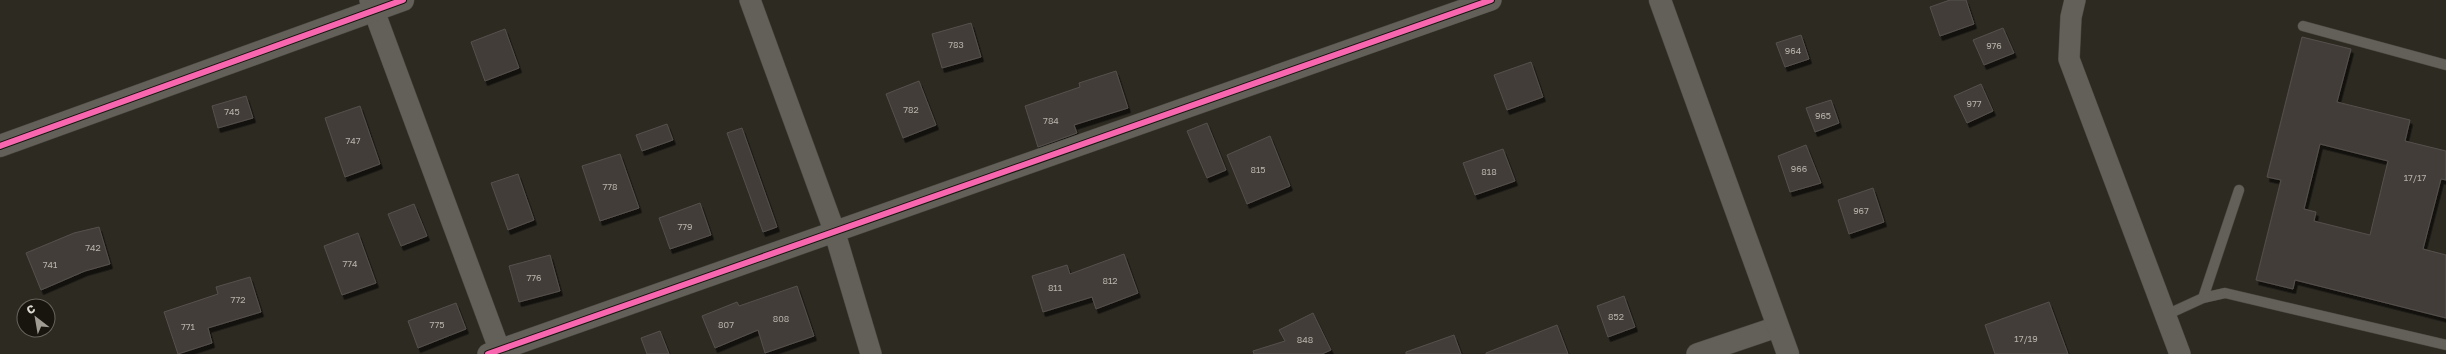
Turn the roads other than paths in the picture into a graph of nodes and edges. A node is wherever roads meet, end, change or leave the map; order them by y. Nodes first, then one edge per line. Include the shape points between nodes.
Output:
1 (403, 0) edge
2 (750, 0) edge
3 (1491, 0) edge
4 (1660, 0) edge
5 (2075, 0) edge
6 (372, 5) edge
7 (2303, 26) dead end
8 (2446, 65) edge
9 (0, 146) edge
10 (2239, 190) dead end
11 (834, 230) junction
12 (2203, 298) junction
13 (2166, 315) junction
14 (1777, 327) junction
15 (2446, 345) edge
16 (496, 353) edge
17 (871, 354) edge
18 (1697, 354) edge
19 (1788, 354) edge
20 (2180, 354) edge

1 - 6 street
2 - 11 street
3 - 11 street
4 - 14 street
5 - 13 street via 2068,59
6 - 9 street
6 - 16 street
7 - 8 lane
10 - 12 lane
11 - 16 street
11 - 17 street
12 - 13 lane
12 - 15 lane via 2225,293
13 - 20 street
14 - 18 street
14 - 19 street

